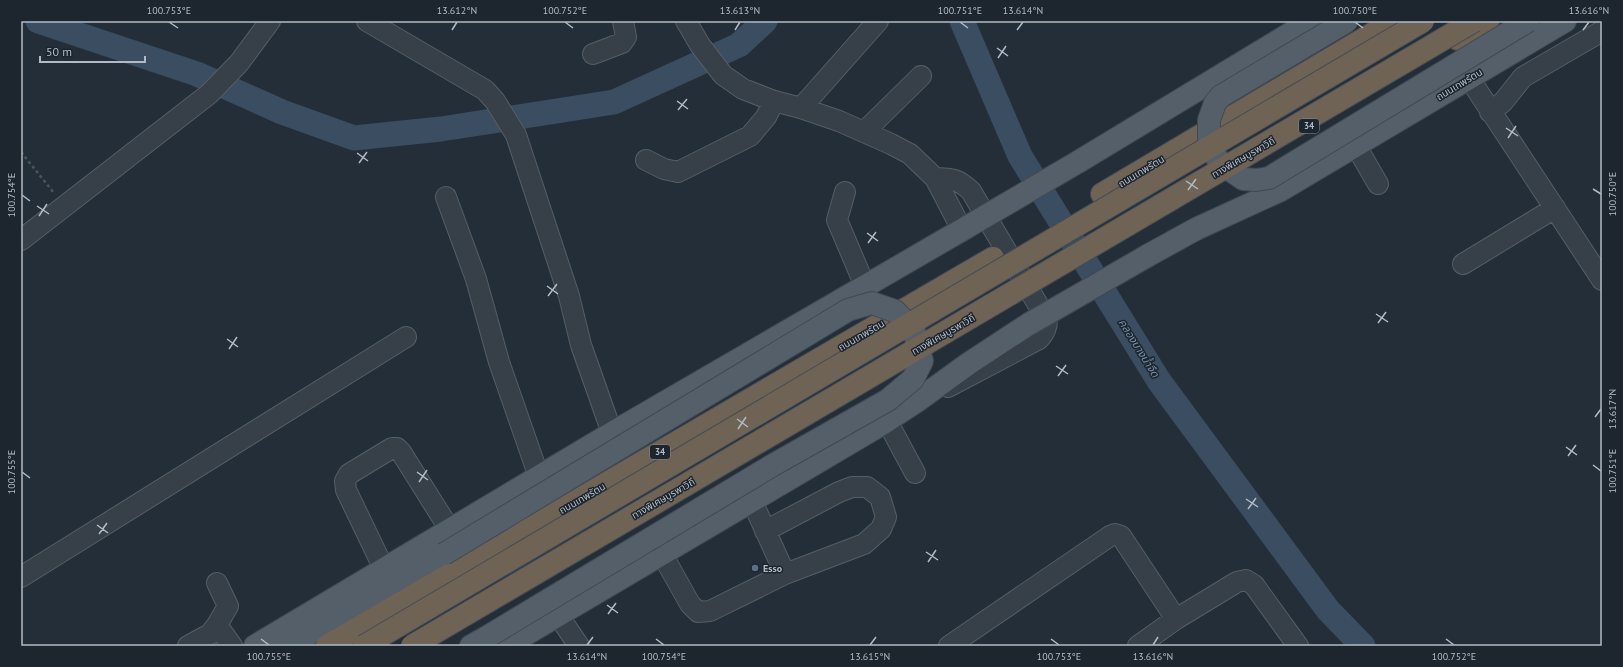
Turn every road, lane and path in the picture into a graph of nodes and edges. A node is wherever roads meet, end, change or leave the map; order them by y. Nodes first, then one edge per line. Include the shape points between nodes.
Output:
1 (270, 21) edge
2 (367, 21) edge
3 (623, 21) edge
4 (686, 21) edge
5 (878, 21) edge
6 (1311, 21) edge
7 (1347, 21) edge
8 (1394, 21) edge
9 (1423, 21) edge
10 (1474, 21) edge
11 (1488, 21) edge
12 (1528, 21) edge
13 (1565, 21) edge
14 (1602, 31) edge
15 (593, 54) dead end
16 (921, 76) dead end
17 (1468, 78) junction
18 (774, 101) junction
19 (801, 108) junction
20 (1490, 112) junction
21 (864, 132) junction
22 (1356, 146) junction
23 (21, 152) edge
24 (646, 160) dead end
25 (935, 178) junction
26 (1378, 184) dead end
27 (845, 192) dead end
28 (446, 198) dead end
29 (64, 206) junction
30 (1555, 208) junction
31 (964, 228) junction
32 (21, 240) edge
33 (1463, 264) dead end
34 (1599, 269) edge
35 (865, 286) junction
36 (406, 338) dead end
37 (917, 401) junction
38 (887, 421) junction
39 (612, 433) junction
40 (915, 473) dead end
41 (538, 477) junction
42 (752, 501) junction
43 (450, 530) junction
44 (766, 531) junction
45 (662, 554) junction
46 (384, 569) junction
47 (785, 574) junction
48 (21, 577) edge
49 (217, 584) dead end
50 (558, 615) junction
51 (1176, 619) junction
52 (217, 625) junction
53 (479, 641) edge
54 (517, 643) edge
55 (188, 646) edge
56 (232, 646) edge
57 (255, 646) edge
58 (289, 646) edge
59 (327, 646) edge
60 (364, 646) edge
61 (412, 646) edge
62 (428, 646) edge
63 (579, 646) edge
64 (949, 646) edge
65 (1138, 646) edge
66 (1298, 646) edge

1 - 29 street via 239,63 209,94
2 - 39 street via 465,77 496,101 516,135 568,296 581,345
3 - 15 street via 626,37 622,44
4 - 18 street via 700,45 723,75 743,89
5 - 19 street
6 - 31 main road, bridge
7 - 12 main road, bridge via 1221,96 1209,120 1209,145 1220,163 1243,179 1269,178
8 - 59 highway, ถนนเทพรัตน / 34
9 - 60 highway, bridge
10 - 61 highway, ทางพิเศษบูรพาวิถี, bridge
11 - 62 highway, 34
13 - 17 main road, ถนนเทพรัตน
14 - 20 street via 1523,77 1503,102
16 - 21 street
17 - 20 street
17 - 22 main road, ถนนเทพรัตน
18 - 19 street
18 - 24 street via 764,120 750,136 678,172 664,169
19 - 21 street
20 - 30 street
21 - 25 street via 910,154
22 - 26 street
22 - 37 main road, ถนนเทพรัตน, bridge via 1281,190 1196,229 1029,324
23 - 29 path
25 - 31 street
25 - 37 street via 951,178 971,191 1047,320 1047,327 1039,339 961,381
27 - 35 street via 837,220
28 - 41 street via 476,279 499,362
29 - 32 street
30 - 33 street
30 - 34 street
31 - 35 main road
35 - 39 main road
36 - 48 street
37 - 38 main road, ถนนเทพรัตน
38 - 40 street
38 - 42 main road, ถนนเทพรัตน
39 - 41 main road
41 - 43 main road
42 - 44 street
42 - 45 main road, ถนนเทพรัตน
43 - 46 main road
43 - 46 street via 401,452 397,448 392,448 349,474 345,481 346,490
44 - 47 street
44 - 47 street via 852,487 867,487 880,497 886,517 881,529 864,544
45 - 47 street via 690,604 698,612 710,611
45 - 50 main road, ถนนเทพรัตน
46 - 57 main road
49 - 52 street via 228,606
50 - 54 main road, ถนนเทพรัตน
50 - 63 street
51 - 64 street via 1121,536 1115,534
51 - 65 street
51 - 66 street via 1237,582 1246,580 1254,586
52 - 55 street via 210,634
52 - 56 street
53 - 58 main road, bridge via 773,465 888,400 913,380 922,361 914,331 895,311 872,303 848,310

